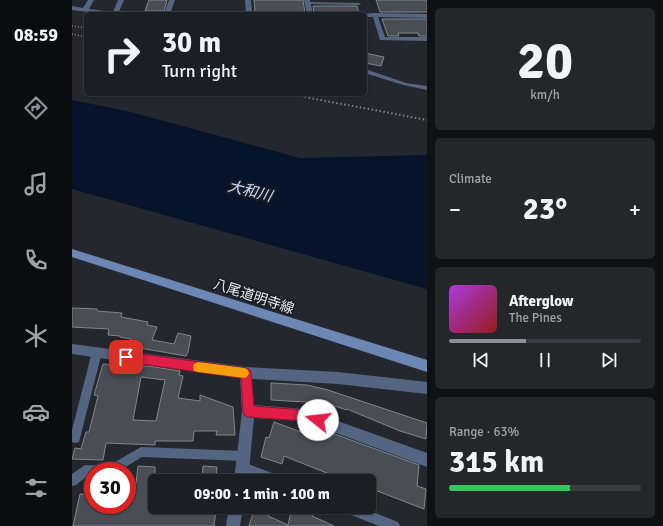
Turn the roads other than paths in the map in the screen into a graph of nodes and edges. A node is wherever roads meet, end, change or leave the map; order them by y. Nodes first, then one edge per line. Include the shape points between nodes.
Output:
1 (91, 0) edge
2 (121, 0) edge
3 (172, 0) edge
4 (248, 0) edge
5 (308, 2) edge
6 (359, 4) dead end
7 (72, 8) edge
8 (85, 10) junction
9 (100, 12) edge
10 (116, 12) edge
11 (168, 12) edge
12 (249, 12) edge
13 (310, 12) edge
14 (367, 15) edge
15 (375, 15) junction
16 (427, 16) edge
17 (427, 39) edge
18 (367, 72) edge
19 (427, 88) edge
20 (72, 253) edge
21 (72, 349) edge
22 (97, 352) junction
23 (427, 366) edge
24 (246, 373) junction
25 (427, 388) edge
26 (248, 411) junction
27 (75, 438) dead end
28 (427, 460) edge
29 (244, 462) junction
30 (242, 474) edge
31 (266, 474) edge
32 (72, 481) edge
33 (235, 514) edge
34 (363, 514) edge
35 (233, 526) edge
36 (394, 526) edge

1 - 8 street
2 - 10 street
3 - 11 street
4 - 12 street
5 - 6 lane
5 - 13 street
7 - 8 street
8 - 9 street
14 - 15 street
15 - 16 street
15 - 17 street via 382,39
18 - 19 lane
20 - 23 main road, 八尾道明寺線
21 - 22 street
22 - 24 street
22 - 27 lane
24 - 25 street via 338,378
24 - 26 street
26 - 28 street via 304,415
26 - 29 street
29 - 30 street
29 - 31 lane
29 - 32 lane via 141,452 109,471 85,470
33 - 35 street
34 - 36 lane

